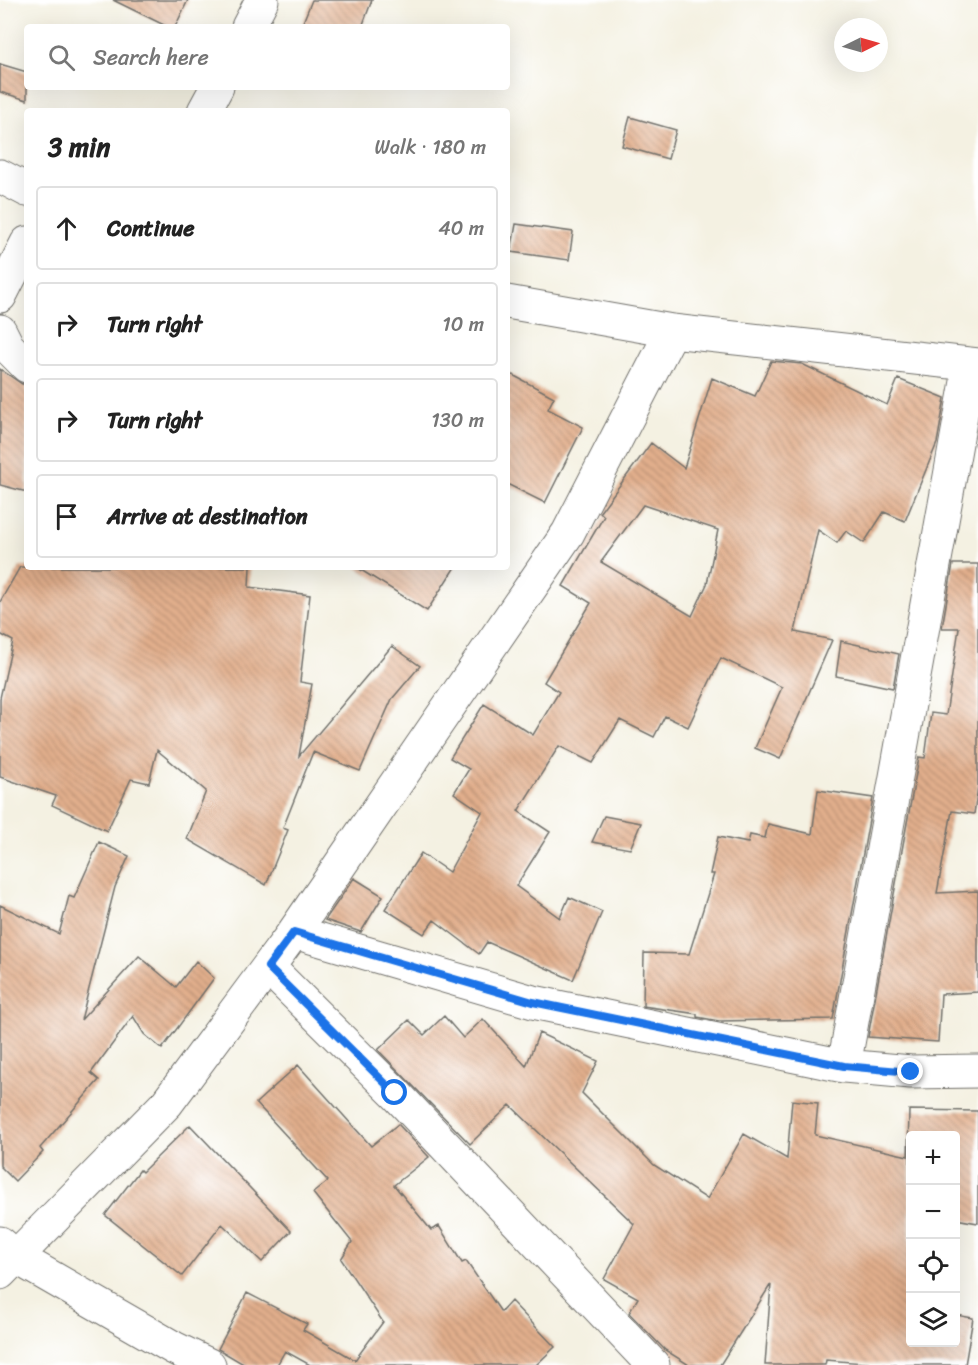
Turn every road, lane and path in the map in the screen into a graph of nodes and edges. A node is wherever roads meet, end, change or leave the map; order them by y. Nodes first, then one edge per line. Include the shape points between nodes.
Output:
1 (262, 0) edge
2 (250, 24) edge
3 (215, 90) edge
4 (206, 108) edge
5 (0, 176) edge
6 (24, 188) edge
7 (24, 249) edge
8 (0, 296) edge
9 (510, 303) edge
10 (0, 331) edge
11 (672, 331) junction
12 (24, 363) edge
13 (974, 365) edge
14 (294, 932) junction
15 (268, 967) junction
16 (844, 1066) junction
17 (978, 1071) edge
18 (5, 1258) edge
19 (209, 1365) edge
20 (653, 1365) edge

1 - 2 street
3 - 4 street
5 - 6 street
7 - 8 street
9 - 11 street
10 - 12 street via 8,347
11 - 13 street
11 - 14 street via 568,533
13 - 16 street
14 - 15 street
14 - 16 street via 533,1002
15 - 18 street via 167,1104
15 - 20 street via 395,1093
16 - 17 street via 911,1072
18 - 19 street

